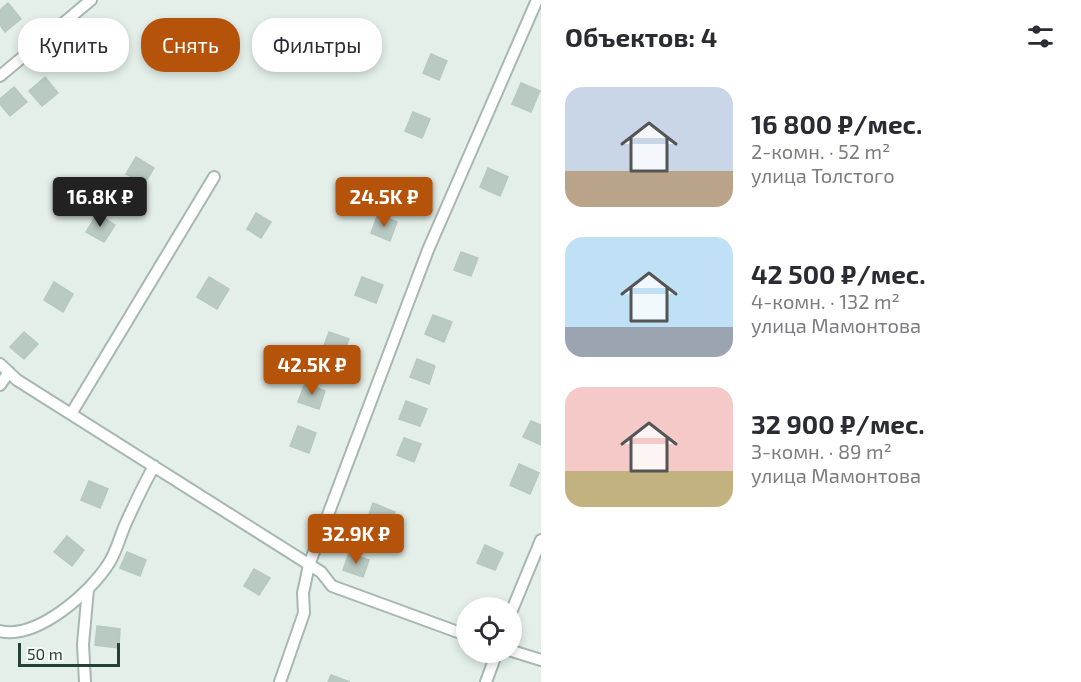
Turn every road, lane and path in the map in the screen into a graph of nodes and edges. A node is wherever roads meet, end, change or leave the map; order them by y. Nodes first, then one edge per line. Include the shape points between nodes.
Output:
1 (91, 0) edge
2 (537, 0) edge
3 (0, 76) edge
4 (214, 177) dead end
5 (0, 364) edge
6 (9, 372) junction
7 (0, 385) edge
8 (72, 414) junction
9 (154, 466) junction
10 (541, 540) edge
11 (309, 565) junction
12 (88, 588) junction
13 (517, 597) edge
14 (456, 631) edge
15 (1, 633) edge
16 (522, 654) edge
17 (541, 660) edge
18 (493, 663) edge
19 (85, 682) edge
20 (280, 682) edge
21 (486, 682) edge

1 - 3 street
2 - 11 street via 428,250
4 - 8 street
5 - 6 street
6 - 7 street
6 - 8 street
8 - 9 street
9 - 11 street
9 - 12 street via 110,562
10 - 13 street
11 - 14 street via 332,586
11 - 20 street via 303,593 304,613
12 - 15 street via 52,618 21,631
12 - 19 street via 83,644
16 - 17 street
18 - 21 street

